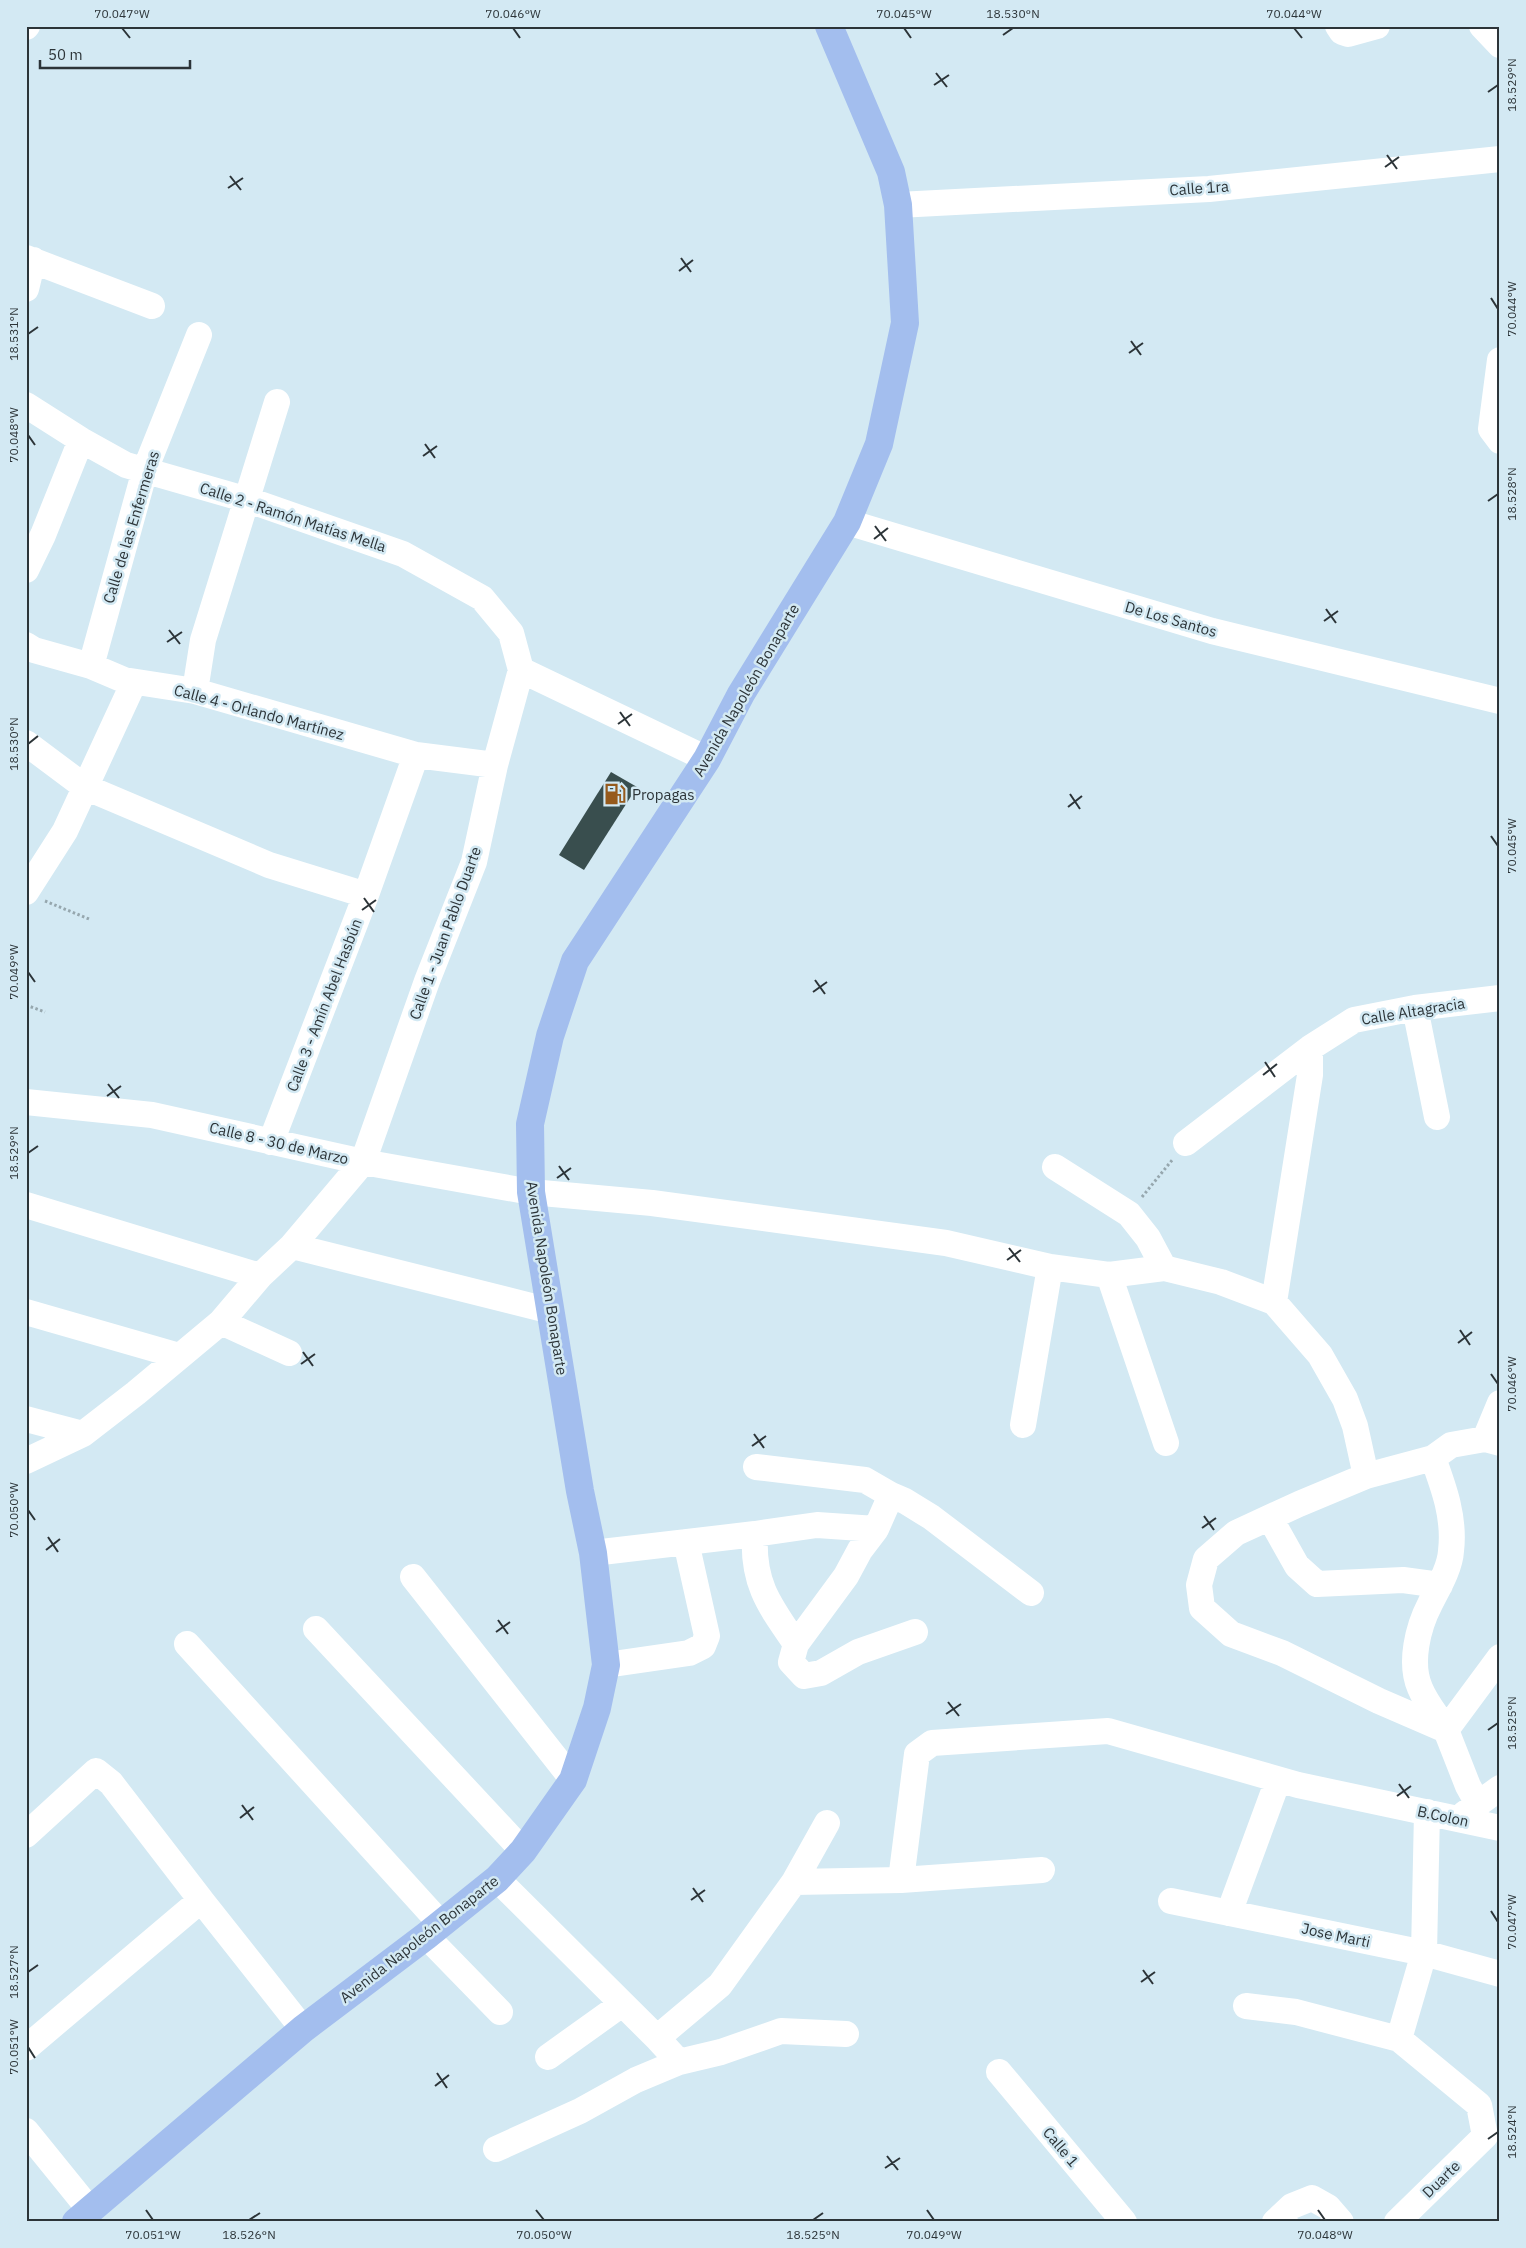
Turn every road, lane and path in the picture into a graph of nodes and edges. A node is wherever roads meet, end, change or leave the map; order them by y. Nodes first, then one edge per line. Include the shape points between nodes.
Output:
1 (829, 26) edge
2 (1338, 26) edge
3 (1378, 26) edge
4 (1482, 26) edge
5 (1500, 45) edge
6 (1500, 159) edge
7 (898, 205) junction
8 (30, 259) edge
9 (26, 289) edge
10 (152, 306) dead end
11 (199, 335) dead end
12 (1500, 360) edge
13 (277, 402) dead end
14 (26, 406) edge
15 (81, 440) junction
16 (1500, 441) edge
17 (145, 470) junction
18 (248, 500) junction
19 (847, 522) junction
20 (26, 570) edge
21 (29, 653) edge
22 (91, 666) junction
23 (520, 670) junction
24 (134, 682) junction
25 (195, 691) junction
26 (1500, 702) edge
27 (26, 743) edge
28 (416, 755) junction
29 (707, 759) junction
30 (495, 765) junction
31 (85, 787) junction
32 (366, 895) junction
33 (35, 896) edge
34 (89, 919) dead end
35 (1500, 998) edge
36 (26, 1005) edge
37 (1415, 1008) junction
38 (45, 1012) dead end
39 (1310, 1048) junction
40 (26, 1102) edge
41 (1437, 1117) dead end
42 (271, 1142) junction
43 (1186, 1143) joint
44 (363, 1162) junction
45 (1055, 1167) dead end
46 (531, 1192) junction
47 (26, 1205) edge
48 (1129, 1214) junction
49 (292, 1246) junction
50 (1050, 1267) junction
51 (1164, 1268) junction
52 (1109, 1275) junction
53 (260, 1276) junction
54 (1274, 1302) junction
55 (552, 1311) junction
56 (26, 1312) edge
57 (222, 1322) junction
58 (289, 1353) dead end
59 (179, 1356) junction
60 (1500, 1404) edge
61 (26, 1419) edge
62 (1023, 1424) dead end
63 (83, 1434) junction
64 (1492, 1441) edge
65 (1166, 1443) dead end
66 (1433, 1458) junction
67 (26, 1461) edge
68 (756, 1468) dead end
69 (1366, 1476) junction
70 (891, 1495) junction
71 (1270, 1518) junction
72 (876, 1529) junction
73 (754, 1534) junction
74 (686, 1542) junction
75 (592, 1553) junction
76 (413, 1577) dead end
77 (1440, 1585) junction
78 (1031, 1593) dead end
79 (316, 1629) dead end
80 (915, 1632) dead end
81 (187, 1644) dead end
82 (796, 1644) junction
83 (1500, 1657) edge
84 (606, 1665) junction
85 (1446, 1730) junction
86 (573, 1780) junction
87 (1288, 1782) junction
88 (1500, 1788) edge
89 (1427, 1812) junction
90 (1468, 1812) junction
91 (827, 1823) dead end
92 (1500, 1828) edge
93 (26, 1835) edge
94 (523, 1851) junction
95 (1042, 1870) dead end
96 (497, 1879) junction
97 (900, 1880) junction
98 (794, 1882) junction
99 (201, 1900) junction
100 (1171, 1901) dead end
101 (1229, 1912) junction
102 (434, 1930) junction
103 (1424, 1953) junction
104 (1500, 1974) edge
105 (622, 2004) junction
106 (1246, 2006) dead end
107 (500, 2012) dead end
108 (304, 2029) junction
109 (846, 2034) dead end
110 (657, 2038) junction
111 (1399, 2039) junction
112 (26, 2048) edge
113 (548, 2057) dead end
114 (679, 2062) junction
115 (999, 2072) dead end
116 (26, 2131) edge
117 (1492, 2139) edge
118 (496, 2149) dead end
119 (83, 2216) edge
120 (1124, 2222) edge
121 (1275, 2222) edge
122 (1340, 2222) edge
123 (1397, 2222) edge

1 - 7 main road, Avenida Napoleón Bonaparte via 891,172
2 - 3 street via 1348,34
4 - 5 street
6 - 7 street, Calle 1ra via 1209,189
7 - 19 main road, Avenida Napoleón Bonaparte via 905,323 879,444
8 - 9 street
8 - 10 street
11 - 17 street, Calle de las Enfermeras
12 - 16 street via 1491,429
13 - 18 street
14 - 15 street, Calle 2 - Ramón Matías Mella
15 - 17 street, Calle 2 - Ramón Matías Mella via 126,465
15 - 20 street
17 - 18 street, Calle 2 - Ramón Matías Mella
17 - 22 street, Calle de las Enfermeras
18 - 23 street, Calle 2 - Ramón Matías Mella via 403,554 482,598 511,633
18 - 25 street via 203,640
19 - 26 street, De Los Santos via 1212,631
19 - 29 main road, Avenida Napoleón Bonaparte via 741,694
21 - 22 street, Calle 4 - Orlando Martínez
22 - 24 street, Calle 4 - Orlando Martínez
23 - 29 street
23 - 30 street, Calle 1 - Juan Pablo Duarte
24 - 25 street, Calle 4 - Orlando Martínez
24 - 31 street
25 - 28 street, Calle 4 - Orlando Martínez
27 - 31 street
28 - 30 street, Calle 4 - Orlando Martínez
28 - 32 street, Calle 3 - Amín Abel Hasbún
29 - 46 main road, Avenida Napoleón Bonaparte via 575,961 550,1036 530,1124
30 - 44 street, Calle 1 - Juan Pablo Duarte via 474,862 427,981
31 - 32 street via 269,865
31 - 33 street
32 - 42 street, Calle 3 - Amín Abel Hasbún
33 - 34 path
35 - 37 street, Calle Altagracia
36 - 38 path
37 - 39 street, Calle Altagracia via 1354,1020
37 - 41 street
39 - 43 street, Calle Altagracia
39 - 54 street via 1310,1075
40 - 42 street, Calle 8 - 30 de Marzo via 152,1115
42 - 44 street, Calle 8 - 30 de Marzo
43 - 48 path
44 - 46 street, Calle 8 - 30 de Marzo
44 - 49 street
45 - 48 street
46 - 50 street, Calle 8 - 30 de Marzo via 652,1203 946,1243
46 - 55 main road, Avenida Napoleón Bonaparte
47 - 53 street
48 - 51 street via 1148,1238
49 - 53 street
49 - 55 street
50 - 52 street, Calle 8 - 30 de Marzo
50 - 62 street
51 - 52 street, Calle 8 - 30 de Marzo
51 - 54 street via 1221,1282
52 - 65 street
53 - 57 street
54 - 69 street via 1320,1355 1345,1399 1355,1426
55 - 75 main road, Avenida Napoleón Bonaparte
56 - 59 street
57 - 58 street
57 - 59 street
59 - 63 street
60 - 64 street
61 - 63 street
63 - 67 street
64 - 66 street via 1450,1445
66 - 69 street
66 - 77 street via 1450,1506 1452,1552
68 - 70 street via 865,1480
69 - 71 street
70 - 72 street
70 - 78 street via 931,1517
71 - 77 street via 1297,1566 1316,1584 1403,1580
71 - 85 street via 1236,1533 1206,1559 1199,1585 1202,1608 1232,1634 1282,1653
72 - 73 street via 817,1525
72 - 82 street
73 - 74 street
73 - 82 street via 754,1557 766,1601
74 - 75 street
74 - 84 street via 707,1636 703,1646 690,1653
75 - 84 main road, Avenida Napoleón Bonaparte
76 - 86 street
77 - 85 street via 1426,1612 1416,1646 1416,1672 1420,1689
79 - 94 street
80 - 82 street via 858,1652 821,1673 804,1676 791,1662
81 - 102 street
83 - 85 street
84 - 86 main road, Avenida Napoleón Bonaparte via 597,1708
85 - 90 street via 1468,1786
86 - 94 main road, Avenida Napoleón Bonaparte
87 - 89 street, B.Colon
87 - 97 street, B.Colon via 1108,1731 932,1743 917,1754
87 - 101 street
88 - 90 street
89 - 90 street, B.Colon
89 - 103 street
90 - 92 street, B.Colon
91 - 98 street
93 - 99 street via 96,1772 111,1783
94 - 96 main road, Avenida Napoleón Bonaparte
95 - 97 street
96 - 102 main road, Avenida Napoleón Bonaparte
96 - 105 street
97 - 98 street
98 - 110 street via 720,1985
99 - 108 street
99 - 112 street
100 - 101 street, Jose Marti
101 - 103 street, Jose Marti
102 - 107 street
102 - 108 main road, Avenida Napoleón Bonaparte
103 - 104 street, Jose Marti
103 - 111 street
105 - 110 street
105 - 113 street
106 - 111 street via 1296,2012
108 - 119 main road, Avenida Napoleón Bonaparte
109 - 114 street via 781,2031 721,2052
110 - 114 street
111 - 117 street via 1479,2105
114 - 118 street
115 - 120 street, Calle 1
116 - 119 street
117 - 123 street, Duarte
121 - 122 street via 1292,2206 1312,2198 1328,2207

